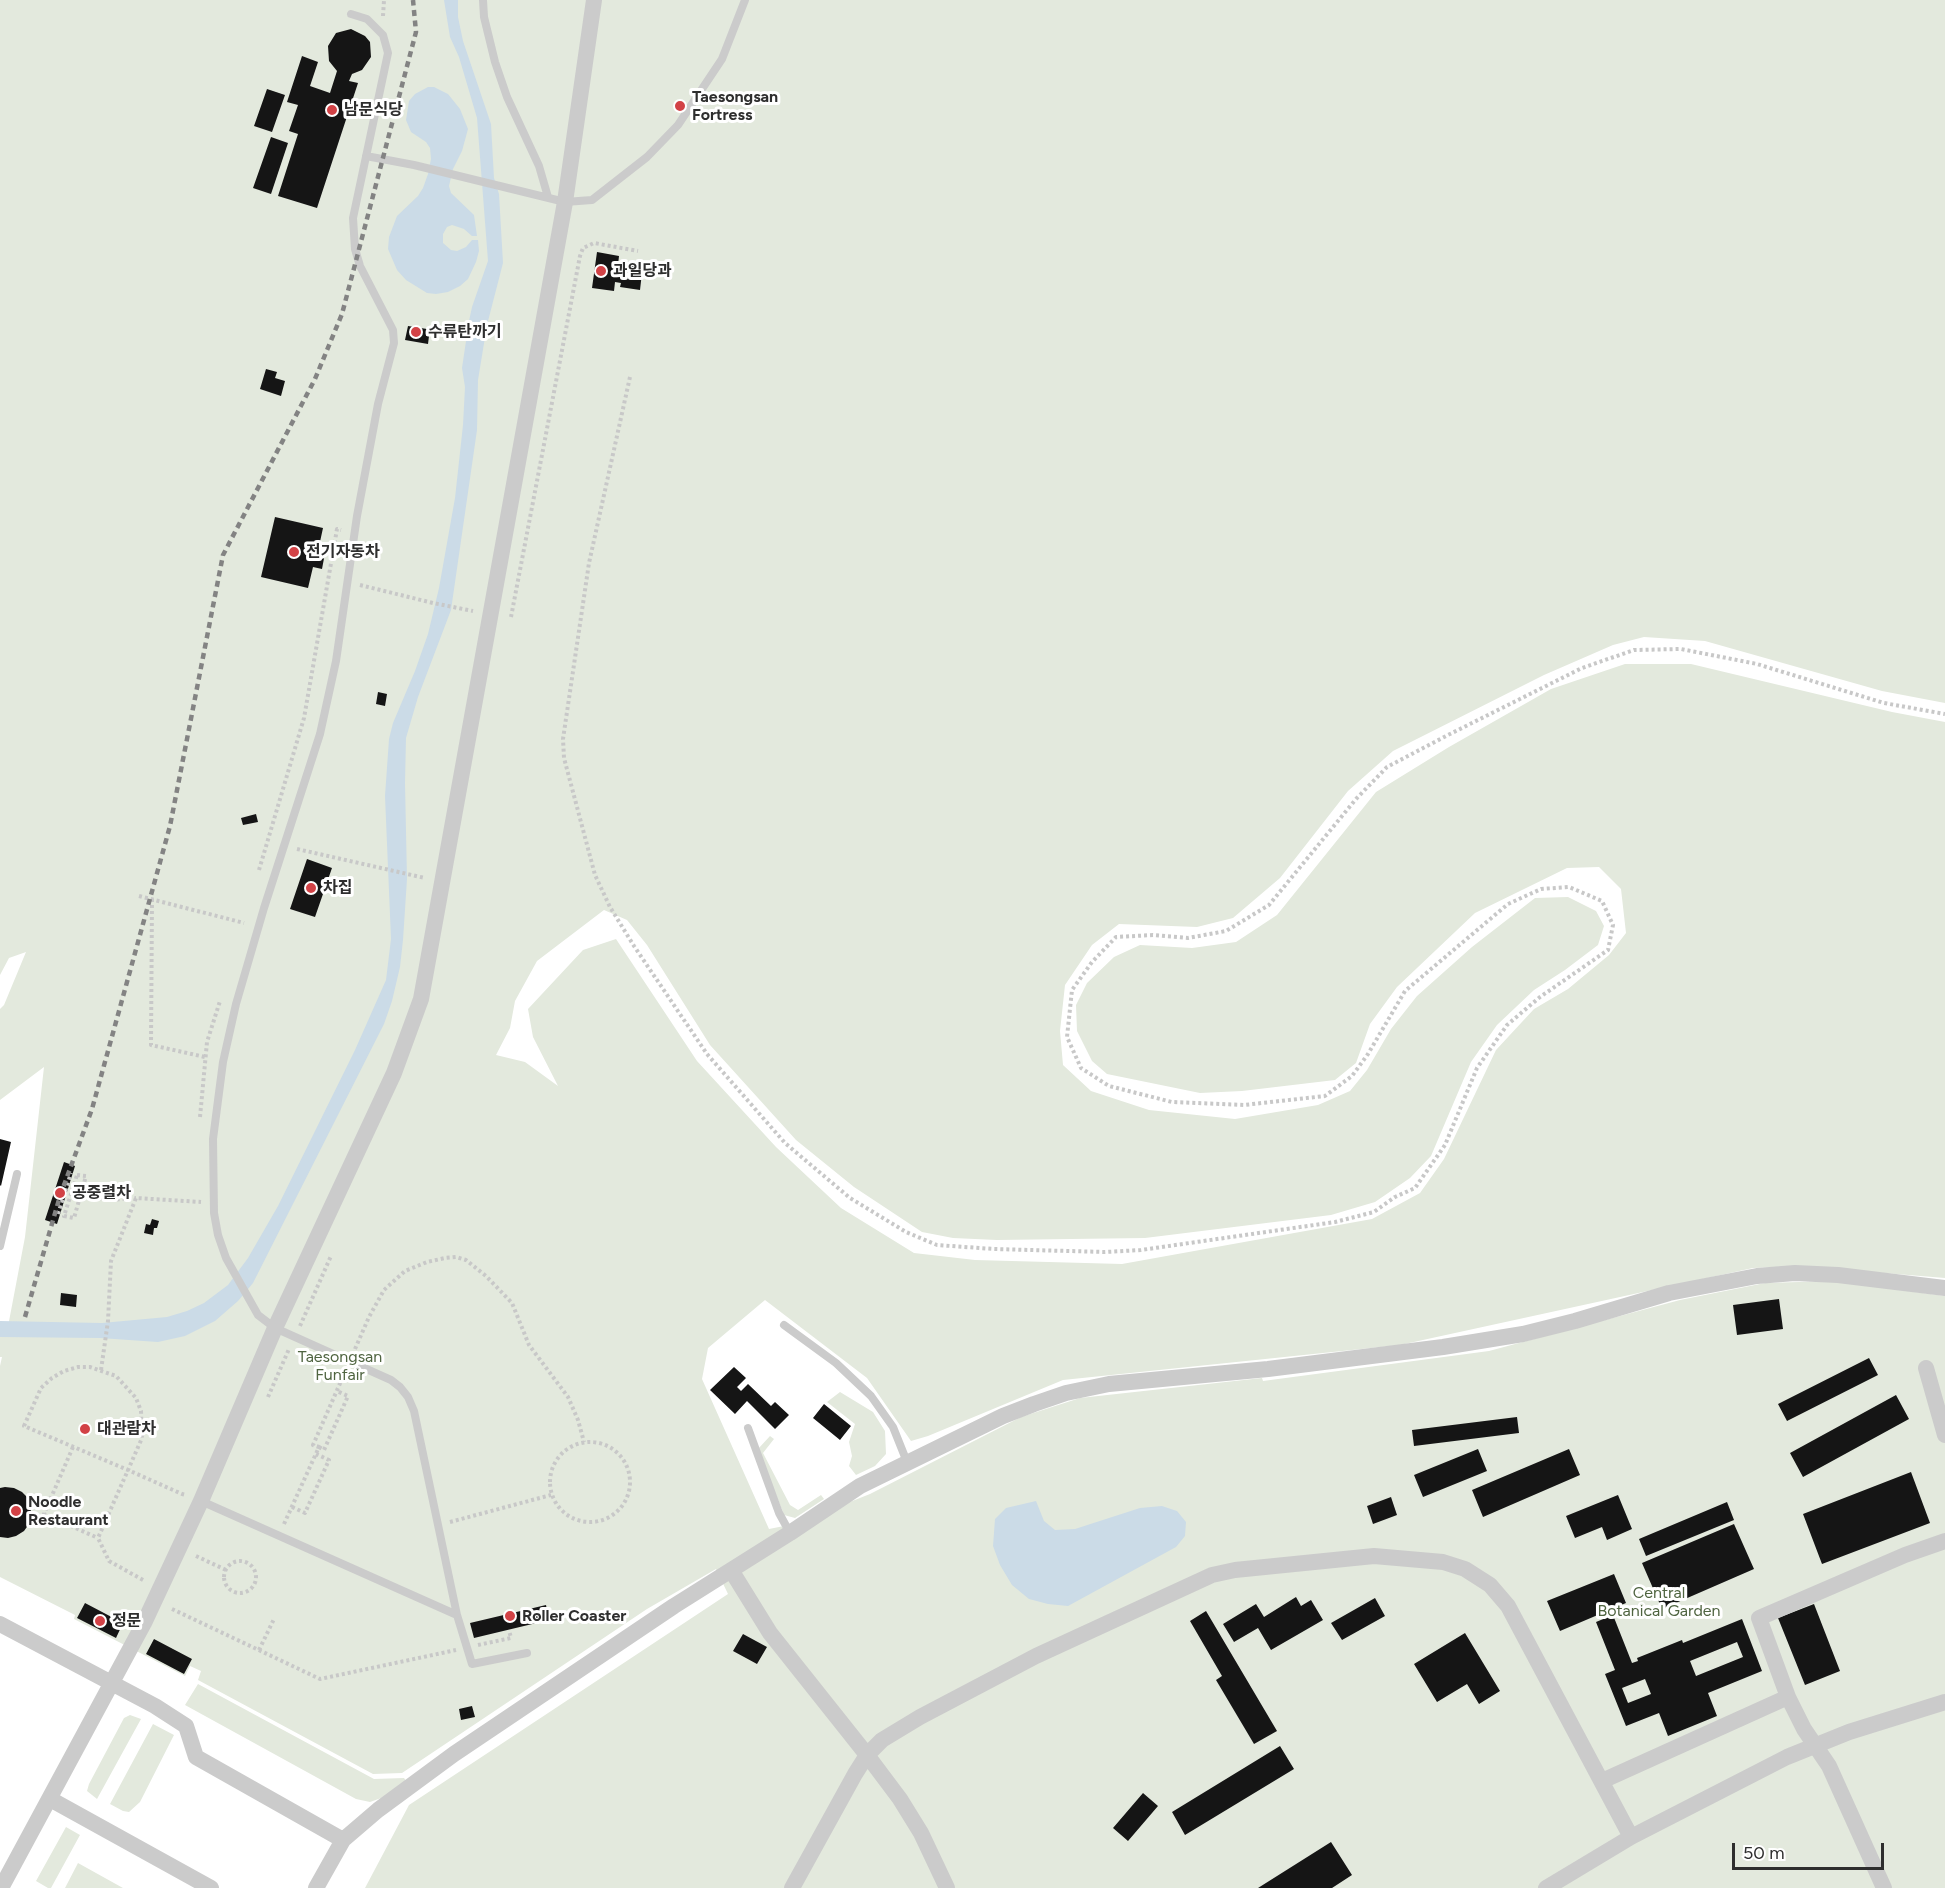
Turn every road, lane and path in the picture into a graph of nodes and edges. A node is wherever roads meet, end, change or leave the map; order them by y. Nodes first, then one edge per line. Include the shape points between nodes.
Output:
1 (483, 0) edge
2 (594, 0) edge
3 (745, 0) edge
4 (351, 14) dead end
5 (366, 156) junction
6 (548, 197) junction
7 (565, 202) junction
8 (630, 377) dead end
9 (355, 531) junction
10 (328, 580) junction
11 (347, 583) junction
12 (471, 622) dead end
13 (1945, 714) edge
14 (283, 845) junction
15 (427, 867) dead end
16 (256, 880) dead end
17 (139, 896) dead end
18 (152, 899) junction
19 (247, 912) dead end
20 (244, 923) junction
21 (241, 933) dead end
22 (223, 993) dead end
23 (206, 1057) junction
24 (200, 1122) dead end
25 (71, 1173) dead end
26 (16, 1174) dead end
27 (198, 1191) dead end
28 (65, 1193) junction
29 (70, 1195) junction
30 (81, 1195) junction
31 (136, 1198) junction
32 (198, 1202) junction
33 (213, 1203) junction
34 (58, 1214) dead end
35 (0, 1246) edge
36 (1945, 1288) edge
37 (784, 1325) dead end
38 (275, 1328) junction
39 (349, 1361) junction
40 (1926, 1368) dead end
41 (101, 1370) junction
42 (337, 1391) junction
43 (748, 1428) dead end
44 (1945, 1435) edge
45 (584, 1443) junction
46 (72, 1447) junction
47 (319, 1447) junction
48 (316, 1454) junction
49 (907, 1462) junction
50 (128, 1470) junction
51 (187, 1483) dead end
52 (182, 1494) junction
53 (552, 1495) junction
54 (201, 1501) junction
55 (177, 1504) dead end
56 (292, 1507) junction
57 (438, 1525) junction
58 (790, 1533) junction
59 (278, 1535) junction
60 (98, 1538) junction
61 (1945, 1541) edge
62 (196, 1556) dead end
63 (226, 1570) junction
64 (731, 1570) junction
65 (139, 1589) dead end
66 (172, 1609) dead end
67 (457, 1615) junction
68 (274, 1619) dead end
69 (0, 1624) edge
70 (509, 1630) dead end
71 (467, 1647) junction
72 (259, 1650) junction
73 (527, 1653) dead end
74 (112, 1683) junction
75 (1788, 1697) junction
76 (1945, 1702) edge
77 (1815, 1745) junction
78 (867, 1755) junction
79 (1602, 1781) junction
80 (50, 1799) junction
81 (1631, 1837) junction
82 (343, 1840) junction
83 (6, 1887) edge
84 (211, 1888) edge
85 (316, 1888) edge
86 (792, 1888) edge
87 (947, 1888) edge
88 (1546, 1888) edge
89 (1884, 1888) edge

1 - 6 lane via 495,62
2 - 7 street
3 - 7 lane via 722,59 678,125 647,157 592,200
4 - 5 lane via 367,19 383,35 388,53
5 - 6 lane
5 - 9 lane via 353,218 355,249 393,330 394,343 378,404
6 - 7 lane
7 - 38 street via 421,999 394,1073
8 - 13 path via 590,563 563,739 564,758 595,876 634,946 708,1054 785,1143 850,1198 906,1232 937,1245 1094,1252 1141,1250 1335,1222 1374,1212 1415,1188 1445,1145 1477,1068 1507,1025 1608,950 1613,925 1602,901 1569,887 1541,889 1508,904 1405,991 1352,1076 1325,1096 1244,1104 1172,1102 1109,1086 1081,1068 1067,1036 1072,990 1116,938 1188,938 1226,931 1269,904 1356,799 1388,767 1448,735 1582,668 1634,650 1680,649 1757,664 1884,703
9 - 10 path via 337,529
9 - 11 lane
10 - 11 path
10 - 16 path via 304,718
11 - 12 path via 473,611
11 - 14 lane via 320,734
14 - 15 path via 425,878
14 - 33 lane via 223,1062 213,1139
17 - 18 path
18 - 20 path
18 - 23 path via 151,1045
19 - 20 path
20 - 21 path
22 - 23 path
23 - 24 path
25 - 28 path
26 - 35 lane
27 - 32 path
28 - 29 path
28 - 34 path
29 - 30 path via 77,1174 86,1176
29 - 30 path via 64,1216 74,1218
30 - 31 path via 111,1200
31 - 32 path
31 - 41 path via 111,1261
32 - 33 path
33 - 38 lane via 226,1258 258,1315
36 - 49 street via 1838,1275 1757,1276 1669,1293 1523,1334 1246,1372 1109,1384 1013,1412
37 - 49 lane via 871,1396 893,1427
38 - 39 lane
38 - 54 street
39 - 42 path
39 - 45 path via 376,1304 393,1281 427,1262 456,1257 466,1260 512,1304 529,1345 568,1397
39 - 57 lane via 391,1380 408,1396
40 - 44 street
41 - 46 path via 78,1367 52,1378 41,1388 24,1426
41 - 50 path via 116,1376 127,1387 141,1411 142,1438
42 - 47 path via 313,1445
42 - 47 path via 348,1396 324,1450
43 - 58 lane
45 - 53 path via 573,1446 556,1461 551,1472
45 - 53 path via 607,1445 624,1460 631,1482 625,1504 608,1519 585,1523 564,1514
46 - 50 path
46 - 60 path via 44,1514
47 - 48 path
48 - 56 path
48 - 56 path via 329,1460 305,1513
49 - 58 street via 860,1486
50 - 52 path
50 - 60 path
51 - 52 path
52 - 54 path
52 - 55 path
53 - 57 path
54 - 59 lane
54 - 74 street
56 - 59 path
57 - 67 lane
58 - 64 street
59 - 67 lane
60 - 65 path via 109,1561 143,1580
61 - 75 street via 1759,1618
62 - 63 path
63 - 63 path via 224,1577 230,1590 244,1593 255,1584 250,1564 237,1561
64 - 78 street via 770,1633
64 - 82 street via 454,1754
66 - 72 path
67 - 71 lane
68 - 72 path
69 - 74 street
70 - 71 path via 511,1638
71 - 72 path via 320,1679
71 - 73 lane via 472,1664
74 - 80 street
74 - 82 street via 186,1726 196,1757
75 - 77 street
75 - 79 street
76 - 77 street
77 - 81 street
77 - 89 street via 1829,1766
78 - 79 street via 882,1740 920,1716 983,1683 1212,1575 1374,1556 1443,1562 1465,1569 1490,1585 1508,1606
78 - 86 street
78 - 87 street via 915,1823
79 - 81 street
80 - 83 street
80 - 84 street
81 - 88 street
82 - 85 street

